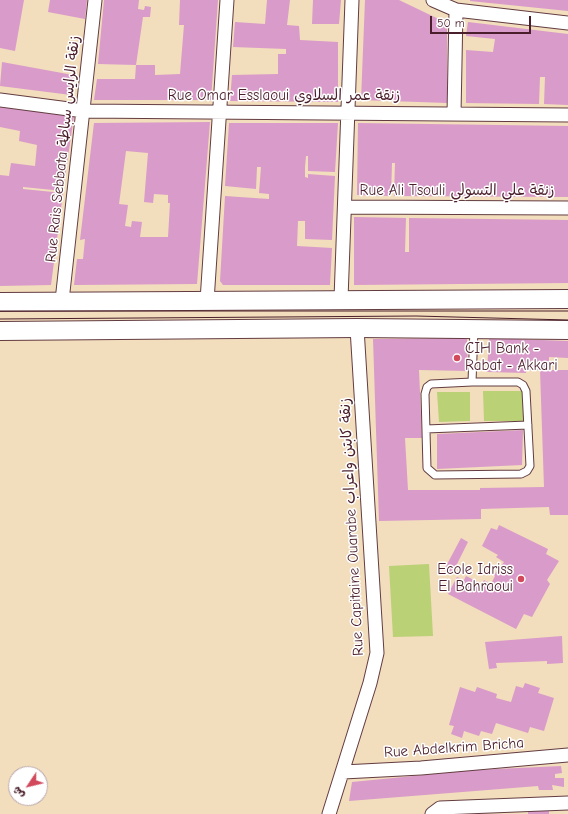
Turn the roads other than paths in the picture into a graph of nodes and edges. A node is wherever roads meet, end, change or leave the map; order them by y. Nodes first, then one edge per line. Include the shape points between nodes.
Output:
1 (95, 0) edge
2 (227, 0) edge
3 (352, 0) edge
4 (433, 0) edge
5 (456, 10) junction
6 (568, 23) edge
7 (0, 100) edge
8 (84, 111) junction
9 (218, 112) junction
10 (349, 112) junction
11 (454, 114) junction
12 (568, 115) edge
13 (345, 207) junction
14 (568, 208) edge
15 (341, 299) junction
16 (568, 299) edge
17 (62, 301) junction
18 (207, 301) junction
19 (0, 302) edge
20 (357, 328) junction
21 (474, 328) junction
22 (568, 330) edge
23 (0, 331) edge
24 (472, 382) junction
25 (528, 425) junction
26 (426, 429) junction
27 (568, 755) edge
28 (343, 772) junction
29 (568, 804) edge
30 (516, 809) edge
31 (329, 814) edge
32 (432, 814) edge

1 - 8 street, Rue Rais Sebbata زنقة الرايس سباطة
2 - 9 street
3 - 10 street
4 - 5 street
5 - 6 street
5 - 11 street
7 - 8 street, Rue Omar Esslaoui زنقة عمر السلاوي
8 - 9 street, Rue Omar Esslaoui زنقة عمر السلاوي
8 - 17 street, Rue Rais Sebbata زنقة الرايس سباطة
9 - 10 street, Rue Omar Esslaoui زنقة عمر السلاوي
9 - 18 street
10 - 11 street, Rue Omar Esslaoui زنقة عمر السلاوي
10 - 13 street
11 - 12 street, Rue Omar Esslaoui زنقة عمر السلاوي
13 - 14 street, Rue Ali Tsouli زنقة علي التسولي
13 - 15 street
15 - 16 main road
15 - 18 main road
17 - 18 main road
17 - 19 main road
20 - 21 main road
20 - 23 main road
20 - 28 street, Rue Capitaine Ouarabe زنقة كابتن واعراب via 376,653 372,678
21 - 22 main road
21 - 24 lane
24 - 25 lane via 518,382 523,385 526,391
24 - 26 lane via 431,384 427,387
25 - 26 lane
25 - 26 lane via 530,466 521,474 435,475 427,468
27 - 28 street, Rue Abdelkrim Bricha
28 - 31 street, Rue Capitaine Ouarabe زنقة كابتن واعراب
29 - 30 street
30 - 32 street via 440,808

